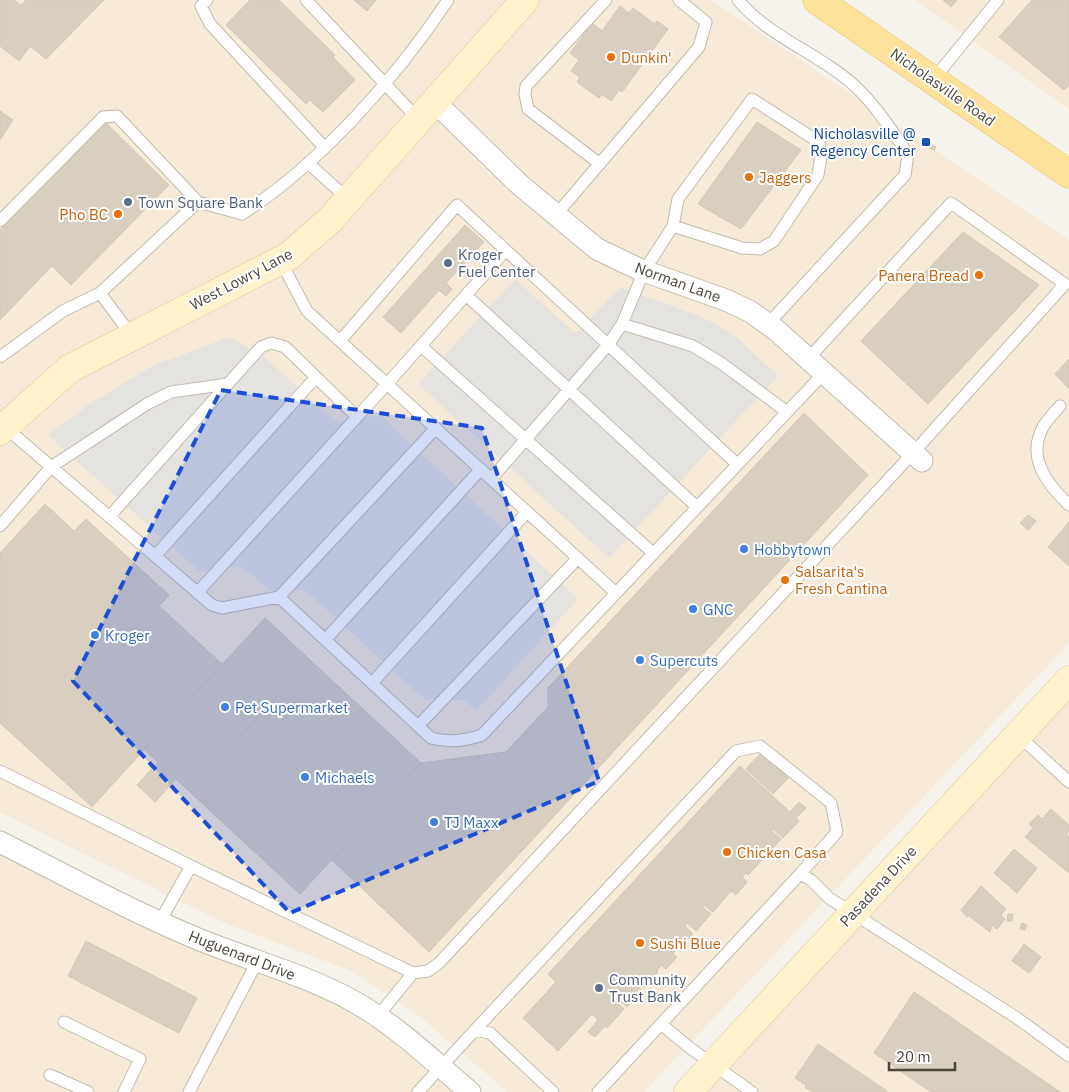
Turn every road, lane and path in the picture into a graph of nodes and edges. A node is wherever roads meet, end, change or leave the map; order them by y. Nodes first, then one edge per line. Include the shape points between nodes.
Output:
1 (207, 0) edge
2 (306, 0) edge
3 (448, 0) edge
4 (525, 0) edge
5 (606, 0) edge
6 (679, 0) edge
7 (738, 0) edge
8 (817, 0) edge
9 (998, 0) edge
10 (932, 80) junction
11 (385, 84) junction
12 (427, 111) junction
13 (324, 147) junction
14 (308, 163) junction
15 (600, 164) junction
16 (1069, 174) edge
17 (348, 199) junction
18 (198, 202) junction
19 (556, 215) junction
20 (0, 221) edge
21 (673, 226) junction
22 (506, 250) junction
23 (280, 260) junction
24 (644, 271) junction
25 (100, 293) junction
26 (466, 295) junction
27 (622, 324) junction
28 (768, 324) junction
29 (132, 336) junction
30 (340, 341) junction
31 (608, 344) junction
32 (421, 346) junction
33 (0, 357) edge
34 (816, 366) junction
35 (316, 377) junction
36 (228, 384) junction
37 (387, 384) junction
38 (570, 388) junction
39 (1060, 406) dead end
40 (787, 412) junction
41 (357, 417) junction
42 (436, 428) junction
43 (2, 429) edge
44 (526, 439) junction
45 (918, 457) junction
46 (737, 464) junction
47 (51, 467) junction
48 (480, 469) junction
49 (491, 479) junction
50 (1069, 505) edge
51 (697, 507) junction
52 (527, 512) junction
53 (110, 517) junction
54 (0, 526) edge
55 (654, 553) junction
56 (155, 556) junction
57 (578, 558) junction
58 (198, 593) junction
59 (616, 593) junction
60 (279, 598) junction
61 (325, 640) junction
62 (1069, 680) edge
63 (372, 683) junction
64 (418, 726) junction
65 (1018, 735) junction
66 (0, 771) edge
67 (1069, 782) edge
68 (0, 842) edge
69 (191, 866) junction
70 (800, 874) junction
71 (854, 913) junction
72 (159, 923) junction
73 (257, 962) junction
74 (413, 973) junction
75 (378, 1016) junction
76 (64, 1022) dead end
77 (661, 1024) junction
78 (475, 1030) junction
79 (1069, 1056) edge
80 (714, 1064) junction
81 (440, 1067) junction
82 (50, 1075) dead end
83 (88, 1092) edge
84 (124, 1092) edge
85 (189, 1092) edge
86 (418, 1092) edge
87 (470, 1092) edge
88 (553, 1092) edge
89 (598, 1092) edge
90 (688, 1092) edge
91 (752, 1092) edge

1 - 13 lane via 201,6 210,24
2 - 11 lane
3 - 11 lane
4 - 12 street, West Lowry Lane
5 - 15 lane via 526,86 525,94 528,109
6 - 15 lane via 706,22 698,47
7 - 28 lane via 763,22 855,87 908,154 905,176
8 - 10 main road, Nicholasville Road
9 - 10 lane
10 - 16 main road, Nicholasville Road
11 - 12 lane
11 - 13 lane
12 - 17 street, West Lowry Lane
12 - 19 street, Norman Lane
13 - 14 lane
14 - 17 lane
14 - 18 lane via 276,192 242,214
15 - 19 lane
17 - 23 street, West Lowry Lane via 330,220
18 - 20 lane via 117,116 103,117
18 - 25 lane
19 - 24 street, Norman Lane via 597,249
21 - 21 lane via 742,248 760,249 774,241 818,175 819,142 752,99 678,200
21 - 24 lane
22 - 26 lane
22 - 30 lane via 457,204
22 - 31 lane
23 - 29 street, West Lowry Lane
23 - 30 lane via 307,311
24 - 27 lane
24 - 28 street, Norman Lane via 726,300
25 - 29 lane
25 - 33 lane via 63,311
26 - 32 lane
26 - 38 lane
27 - 31 lane
27 - 40 lane via 693,346
28 - 34 street, Norman Lane
29 - 43 street, West Lowry Lane via 69,369
30 - 37 lane
31 - 38 lane
31 - 46 lane
32 - 37 lane
32 - 44 lane
34 - 40 lane
34 - 45 street, Norman Lane
34 - 45 lane via 951,202 1065,284
35 - 36 lane via 285,347 271,343 261,346
35 - 41 lane
35 - 56 lane
36 - 47 lane via 171,392 147,404
36 - 53 lane
37 - 41 lane
37 - 42 lane
38 - 44 lane
38 - 51 lane
39 - 50 lane via 1042,428 1038,464 1046,482
40 - 46 lane
41 - 58 lane
42 - 48 lane
42 - 60 lane
43 - 47 lane
44 - 49 lane
44 - 55 lane
45 - 74 lane via 439,963 428,971
46 - 51 lane
47 - 53 lane
47 - 54 lane
48 - 49 lane
48 - 61 lane
49 - 52 lane
51 - 55 lane
52 - 57 lane
52 - 63 lane
53 - 56 lane
55 - 59 lane
56 - 58 lane
57 - 59 lane
57 - 64 lane
58 - 60 lane via 212,605 222,608
59 - 64 lane via 482,735 467,740 442,741 431,738
60 - 61 lane
61 - 63 lane
62 - 65 street, Pasadena Drive
63 - 64 lane
65 - 67 lane
65 - 71 street, Pasadena Drive
66 - 69 lane
68 - 72 street, Huguenard Drive
69 - 72 lane
69 - 74 lane
70 - 71 lane
70 - 77 lane
70 - 78 lane via 837,832 831,804 760,746 736,751
71 - 79 lane via 1018,1018
71 - 80 street, Pasadena Drive
72 - 73 street, Huguenard Drive
73 - 75 street, Huguenard Drive via 310,981
73 - 85 lane
74 - 75 lane
75 - 81 street, Huguenard Drive
76 - 84 lane via 140,1059
77 - 80 lane
77 - 89 lane
78 - 81 lane
78 - 88 lane via 490,1033
80 - 90 street, Pasadena Drive
80 - 91 lane
81 - 86 lane
81 - 87 street, Huguenard Drive
82 - 83 lane

